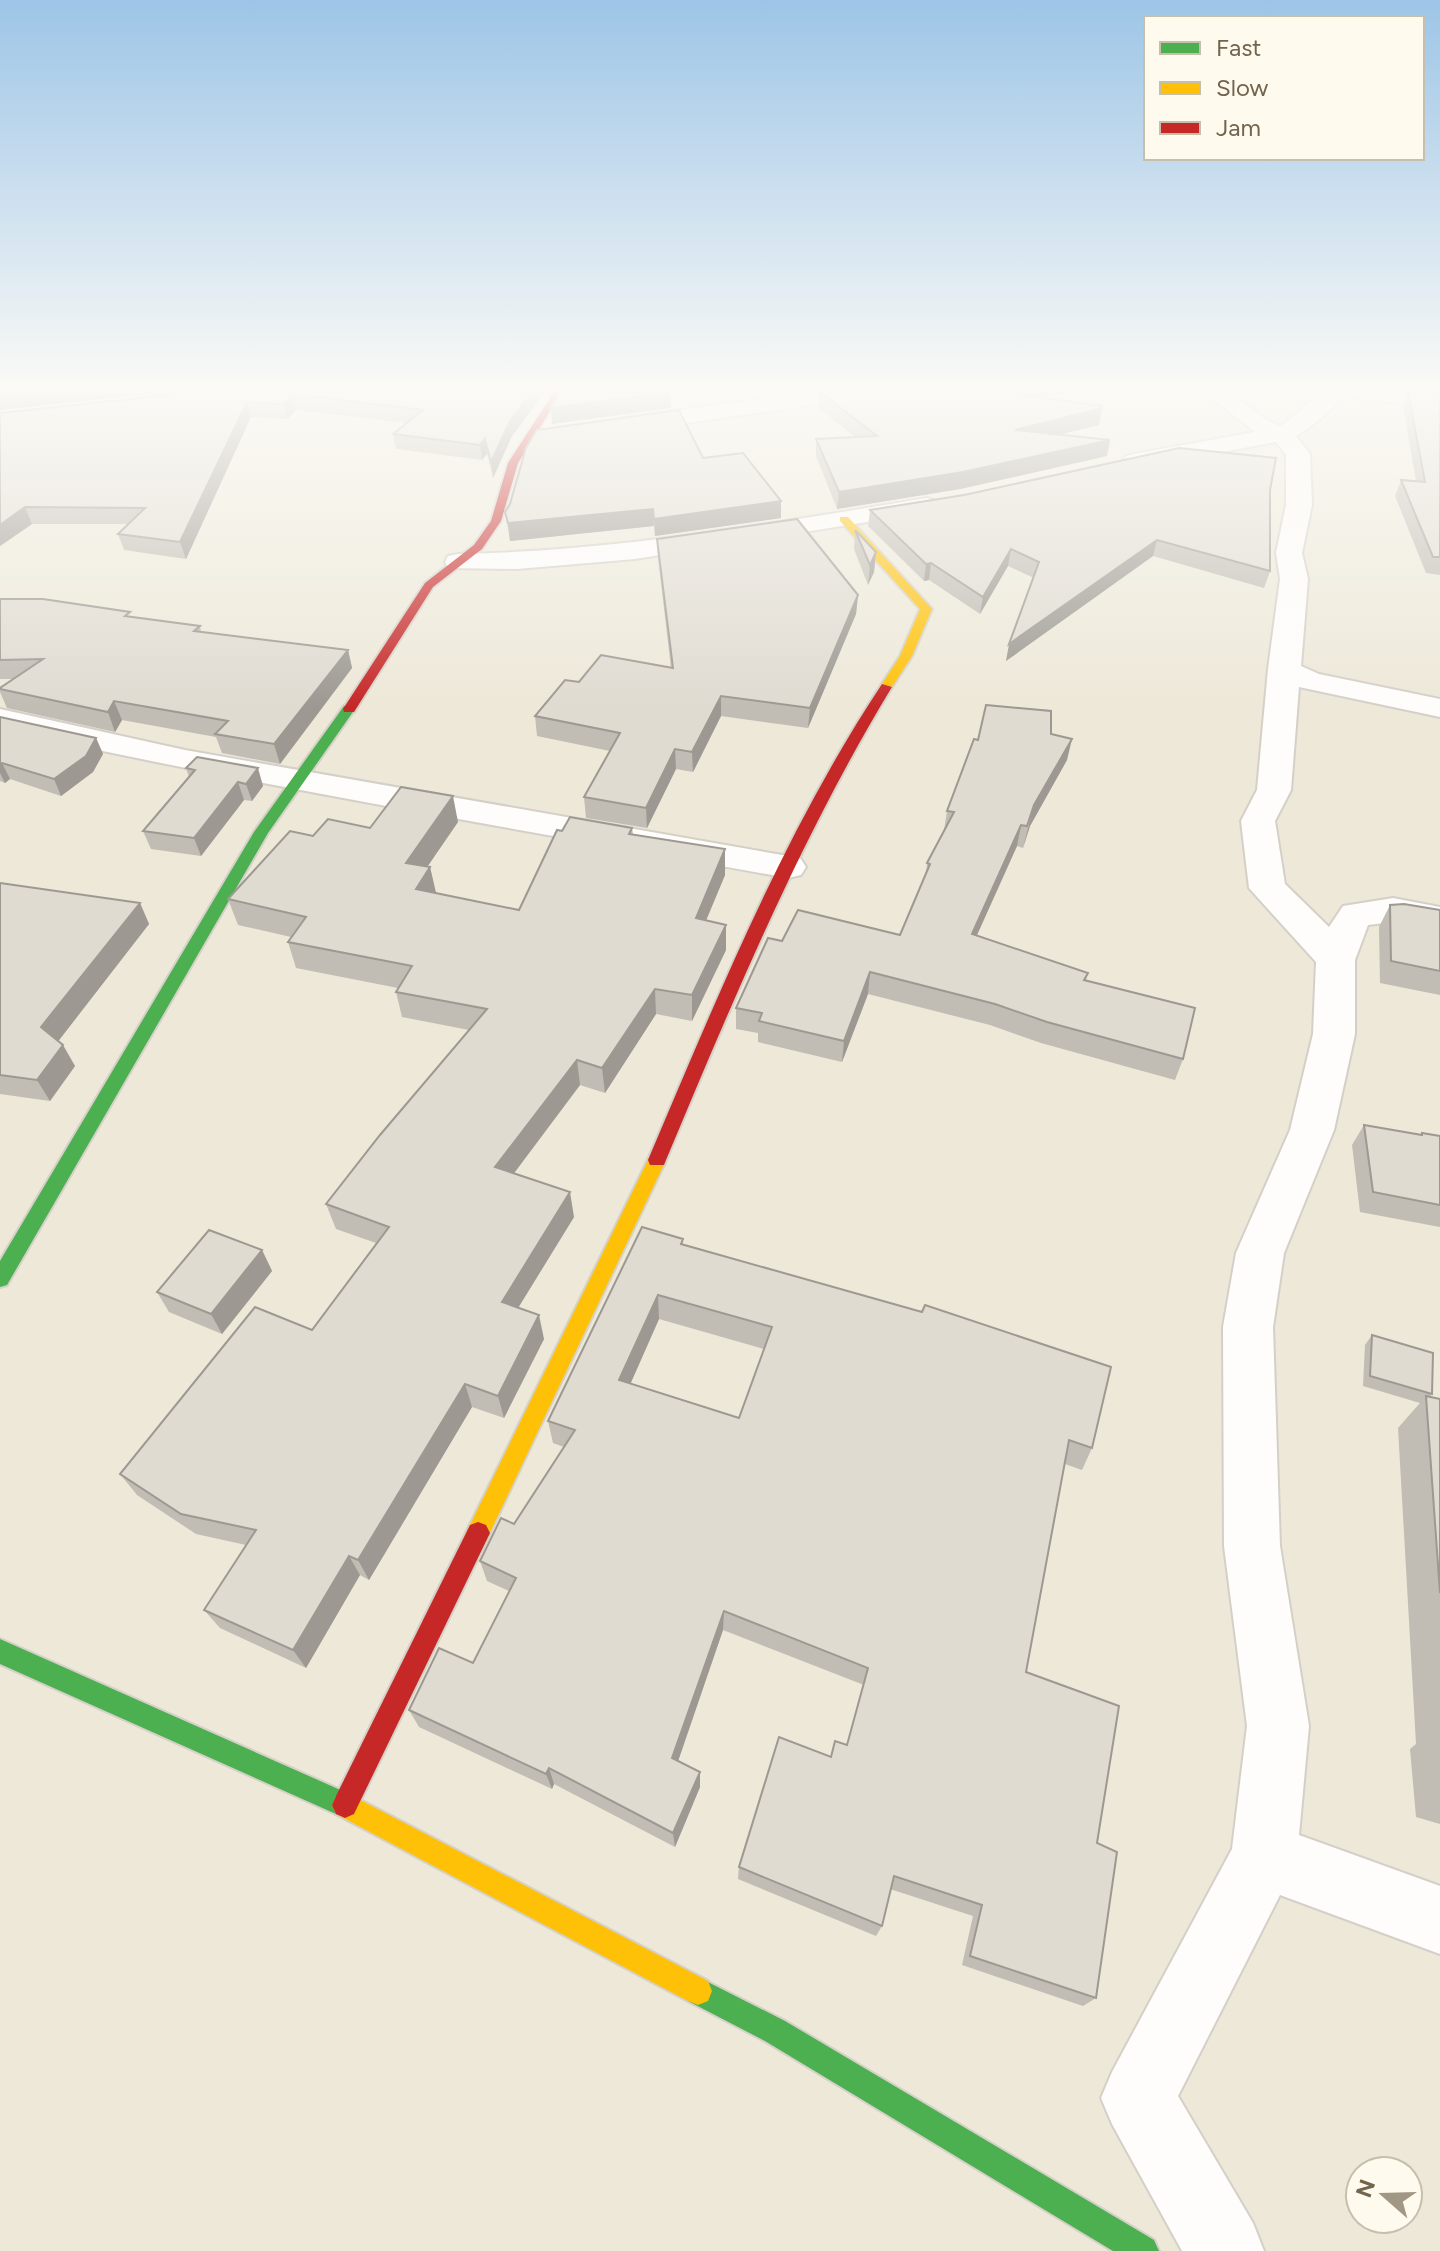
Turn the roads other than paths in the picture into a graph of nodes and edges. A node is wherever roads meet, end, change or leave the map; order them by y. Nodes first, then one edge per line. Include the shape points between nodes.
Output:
1 (503, 497) edge
2 (1299, 497) edge
3 (946, 503) edge
4 (844, 519) junction
5 (458, 562) junction
6 (1283, 669) junction
7 (1440, 708) edge
8 (0, 719) edge
9 (300, 778) junction
10 (788, 867) junction
11 (1440, 919) edge
12 (1336, 960) junction
13 (0, 1279) edge
14 (0, 1651) edge
15 (345, 1805) junction
16 (1264, 1856) junction
17 (1440, 1920) edge
18 (1143, 2251) edge
19 (1225, 2251) edge

1 - 5 street via 496,521 478,547
2 - 6 street via 1289,553 1294,579
3 - 4 street
4 - 5 street via 573,558
4 - 10 street via 926,609 906,656 857,732
5 - 9 street via 429,585
6 - 7 street via 1310,681
6 - 12 street via 1274,790 1258,821 1267,888
8 - 9 street via 185,760
9 - 10 street
9 - 13 street via 216,905
10 - 15 street via 722,1006 643,1195
11 - 12 street via 1393,910 1356,915
12 - 16 street via 1334,1034 1312,1130 1260,1253 1248,1327 1252,1546 1278,1726
14 - 15 street
15 - 18 street via 775,2031
16 - 17 street
16 - 19 street via 1138,2098

